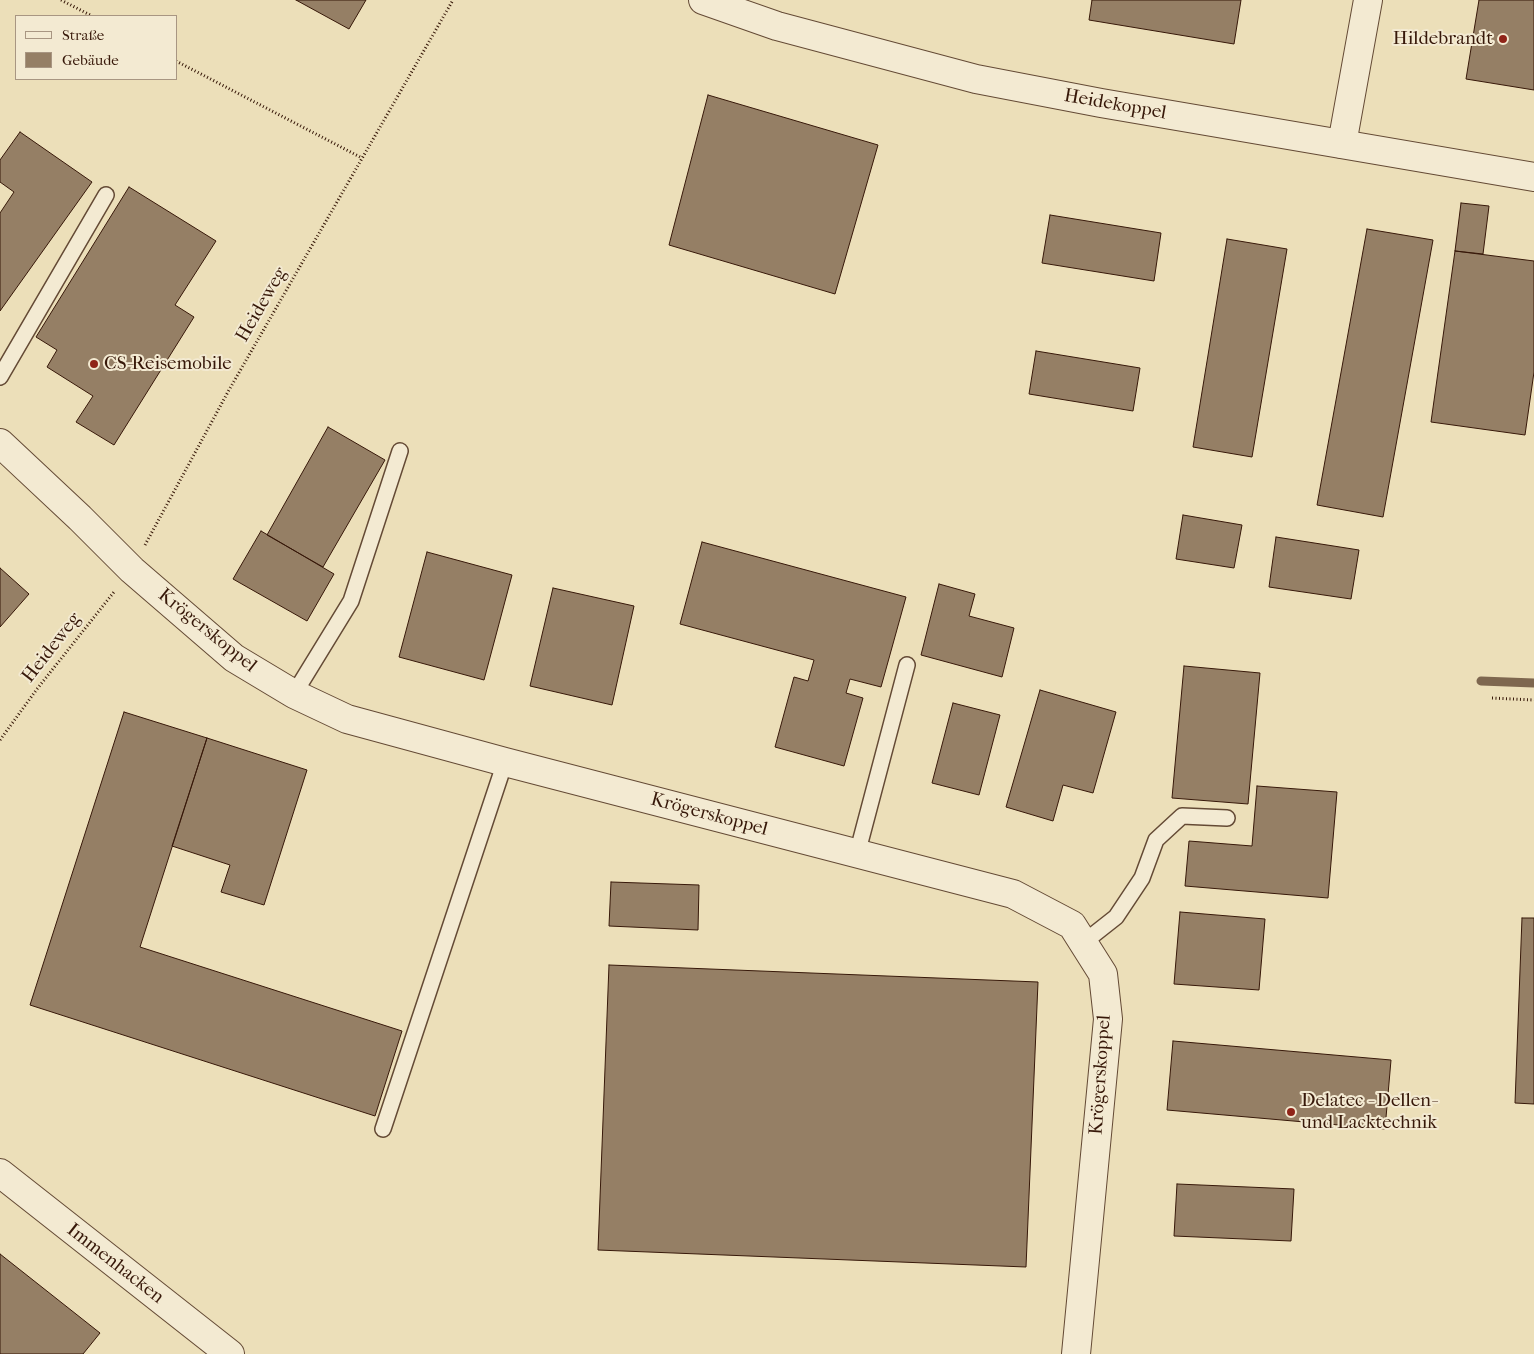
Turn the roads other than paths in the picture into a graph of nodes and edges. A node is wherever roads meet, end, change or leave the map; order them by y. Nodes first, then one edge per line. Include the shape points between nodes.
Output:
1 (703, 0) edge
2 (1368, 0) edge
3 (1342, 144) junction
4 (1534, 177) edge
5 (106, 194) dead end
6 (0, 377) edge
7 (0, 443) edge
8 (400, 451) dead end
9 (907, 665) dead end
10 (294, 694) junction
11 (505, 762) junction
12 (1227, 818) dead end
13 (857, 854) junction
14 (1083, 942) junction
15 (383, 1129) dead end
16 (0, 1174) edge
17 (230, 1354) edge
18 (1076, 1354) edge

1 - 3 street, Heidekoppel via 777,26 976,79
2 - 3 street
3 - 4 street, Heidekoppel
5 - 6 lane
7 - 10 street, Krögerskoppel via 132,570 234,658
8 - 10 lane via 351,601
9 - 13 lane
10 - 11 street, Krögerskoppel via 347,719
11 - 13 street, Krögerskoppel
11 - 15 lane
12 - 14 lane via 1182,816 1156,840 1142,878 1116,918
13 - 14 street, Krögerskoppel via 1014,894 1072,925
14 - 18 street, Krögerskoppel via 1103,974 1108,1020
16 - 17 street, Immenhacken

